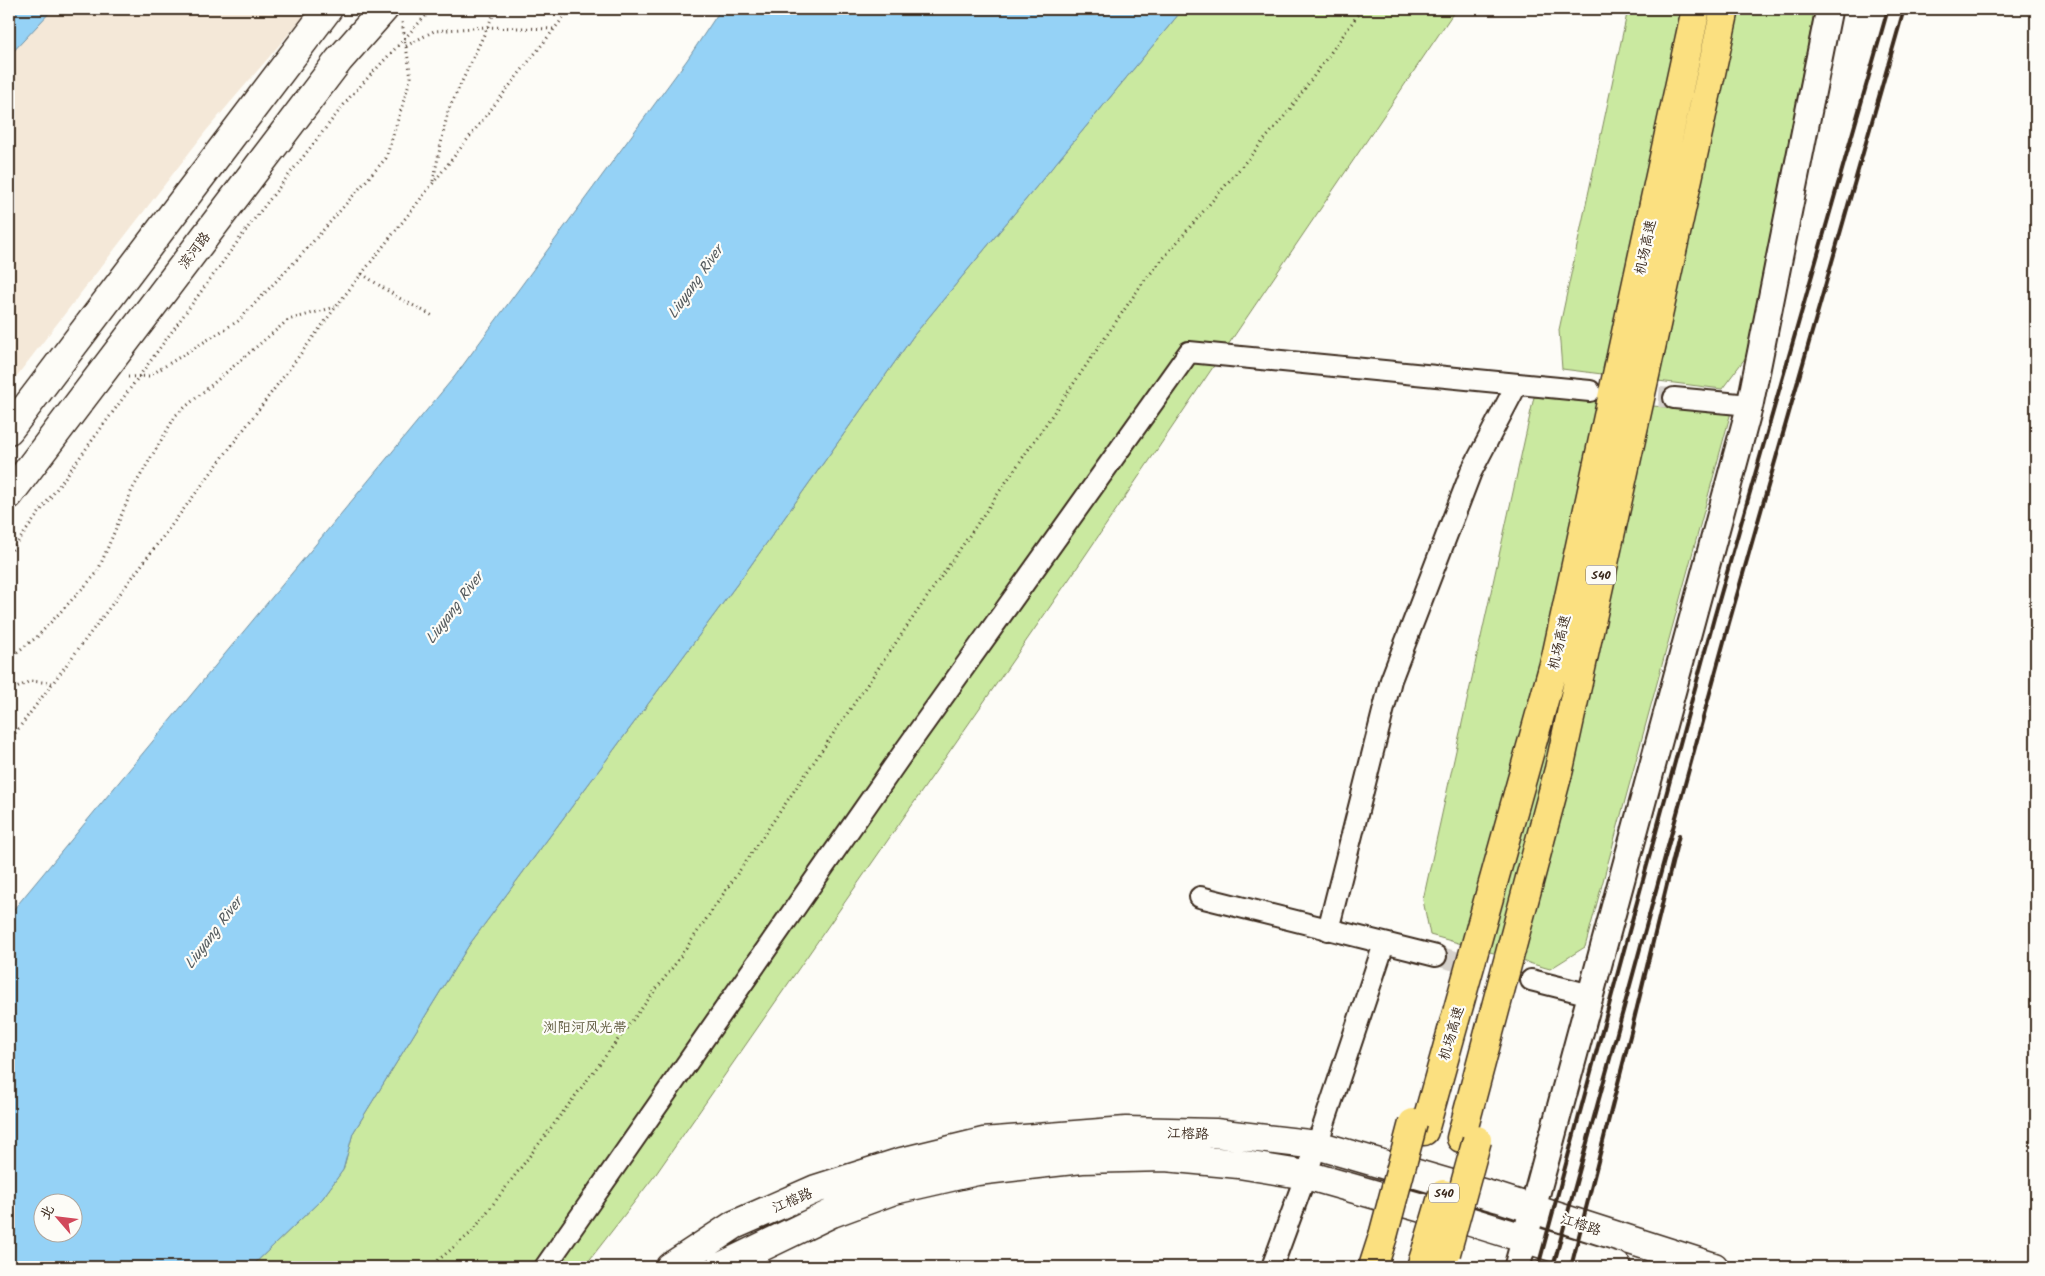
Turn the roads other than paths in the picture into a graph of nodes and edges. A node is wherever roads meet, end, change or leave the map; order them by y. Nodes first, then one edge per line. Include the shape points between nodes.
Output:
1 (328, 9) edge
2 (1696, 9) edge
3 (1725, 9) edge
4 (1829, 9) edge
5 (393, 13) edge
6 (1516, 386) junction
7 (1590, 391) dead end
8 (1674, 398) tunnel mouth
9 (1750, 405) junction
10 (9, 430) edge
11 (9, 496) edge
12 (1200, 897) dead end
13 (1328, 930) junction
14 (1384, 944) junction
15 (1436, 956) tunnel mouth
16 (1531, 980) tunnel mouth
17 (1591, 995) junction
18 (1317, 1145) junction
19 (1306, 1175) junction
20 (1533, 1209) junction
21 (1389, 1238) junction
22 (1525, 1239) junction
23 (1434, 1259) edge
24 (545, 1267) edge
25 (670, 1267) edge
26 (720, 1267) edge
27 (1272, 1267) edge
28 (1373, 1267) edge
29 (1386, 1267) edge
30 (1517, 1267) edge
31 (1617, 1267) edge
32 (1714, 1267) edge

1 - 10 main road
2 - 21 highway, 机场高速 / S40 via 1556,657 1418,1127
3 - 23 highway, 机场高速 / S40, bridge via 1559,769 1497,1004 1469,1139
4 - 9 street
5 - 11 main road, 滨河路 via 339,60
6 - 7 street
6 - 13 street via 1471,472 1391,680
6 - 24 street via 1188,352
8 - 9 street
9 - 17 street
12 - 13 street
13 - 14 street
14 - 15 street
14 - 18 street
16 - 17 street
17 - 20 street
18 - 19 street
18 - 20 main road, 江榕路
18 - 25 main road, 江榕路 via 1215,1133 1126,1131 983,1142 901,1162 816,1189 734,1225
19 - 22 main road, 江榕路
19 - 26 main road, 江榕路 via 1165,1157 1082,1159 977,1171 894,1190 832,1213
19 - 27 street
20 - 22 street
20 - 32 main road, 江榕路
21 - 28 highway
21 - 29 highway, 机场高速 / S40
22 - 30 street
22 - 31 main road, 江榕路

